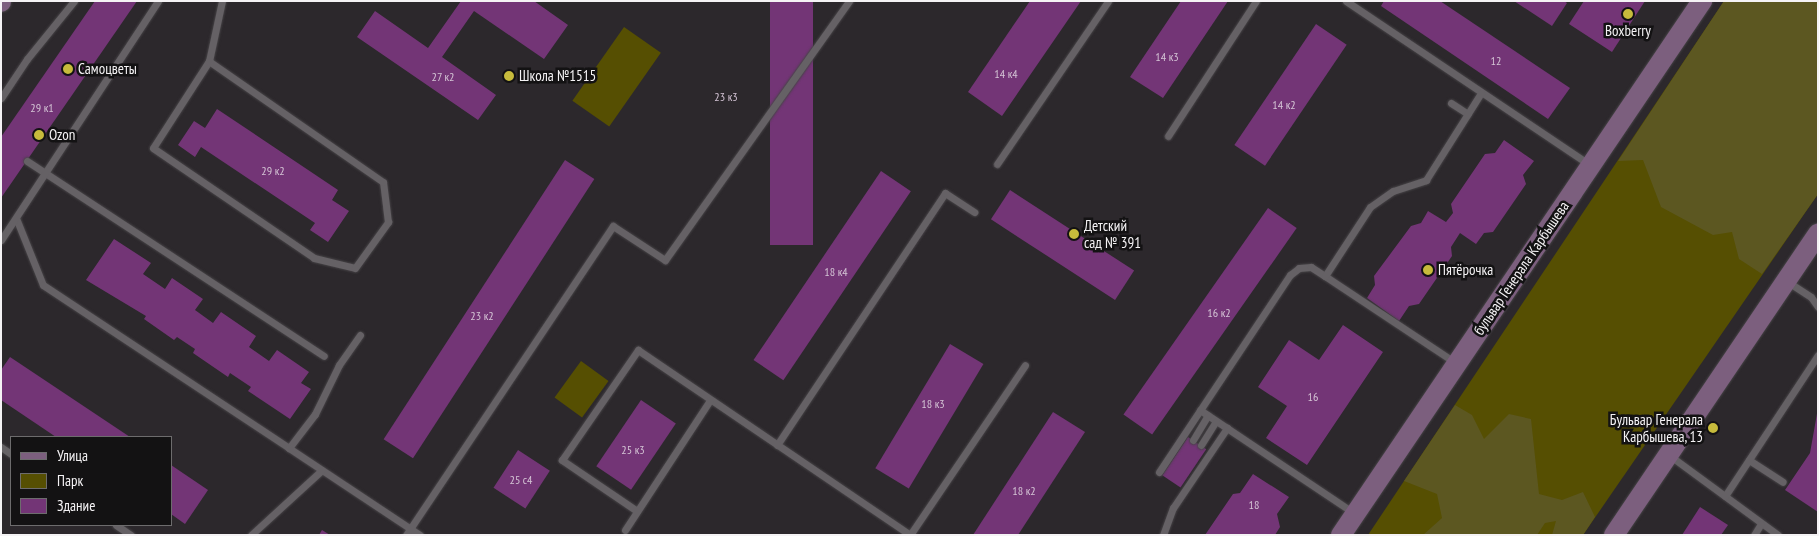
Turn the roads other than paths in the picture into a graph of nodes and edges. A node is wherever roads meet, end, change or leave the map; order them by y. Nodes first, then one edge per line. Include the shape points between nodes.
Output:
1 (74, 1) edge
2 (158, 1) edge
3 (222, 1) edge
4 (849, 1) edge
5 (1108, 1) edge
6 (1256, 1) edge
7 (1346, 1) edge
8 (1702, 1) edge
9 (209, 61) junction
10 (1481, 93) junction
11 (1, 98) edge
12 (1451, 102) dead end
13 (1468, 114) junction
14 (1168, 136) dead end
15 (27, 161) dead end
16 (997, 164) dead end
17 (1590, 165) junction
18 (45, 174) junction
19 (974, 212) dead end
20 (16, 218) junction
21 (1818, 234) edge
22 (1, 240) edge
23 (1325, 276) junction
24 (1786, 281) junction
25 (1818, 307) edge
26 (360, 334) dead end
27 (1818, 354) edge
28 (324, 356) dead end
29 (1456, 364) junction
30 (1026, 365) dead end
31 (710, 400) junction
32 (1200, 410) junction
33 (1208, 416) junction
34 (1216, 421) junction
35 (1226, 428) junction
36 (1193, 440) dead end
37 (777, 445) junction
38 (1201, 446) dead end
39 (289, 448) junction
40 (1669, 454) junction
41 (1749, 460) junction
42 (322, 470) junction
43 (1159, 472) dead end
44 (1784, 482) dead end
45 (1726, 496) junction
46 (637, 511) junction
47 (1355, 514) junction
48 (1761, 524) junction
49 (118, 526) edge
50 (625, 530) dead end
51 (408, 532) edge
52 (131, 535) edge
53 (251, 535) edge
54 (420, 535) edge
55 (910, 535) edge
56 (1163, 535) edge
57 (1340, 535) edge
58 (1614, 535) edge
59 (1754, 535) edge
60 (1778, 535) edge

1 - 11 lane via 27,59
2 - 18 lane
3 - 9 lane
4 - 51 lane via 665,260 613,226
5 - 16 lane
6 - 14 lane
7 - 10 lane
8 - 17 street, бульвар Генерала Карбышева
9 - 9 lane via 153,148 314,258 354,268 388,222 383,182
10 - 13 lane
10 - 17 lane
12 - 13 lane
13 - 23 lane via 1426,180 1393,191 1370,207
15 - 18 lane
17 - 29 street, бульвар Генерала Карбышева
18 - 20 lane
18 - 28 lane
19 - 37 lane via 945,193
20 - 22 lane
20 - 39 lane via 43,285
21 - 24 street
23 - 29 lane
23 - 32 lane via 1311,267 1299,268 1290,275
24 - 25 lane via 1811,297
24 - 40 street
26 - 39 lane via 339,366 315,414
27 - 41 lane
29 - 47 street, бульвар Генерала Карбышева
30 - 55 lane
31 - 37 lane
31 - 46 lane
31 - 46 lane via 638,350 562,460
32 - 33 lane
32 - 43 lane
33 - 34 lane
33 - 36 lane
34 - 35 lane
34 - 38 lane
35 - 47 lane
35 - 56 lane via 1173,508
37 - 55 lane
39 - 42 lane
40 - 45 lane
40 - 58 street
41 - 44 lane
41 - 45 lane
42 - 51 lane
42 - 53 lane
45 - 48 lane
46 - 50 lane
47 - 57 street, бульвар Генерала Карбышева
48 - 59 lane
48 - 60 lane
49 - 52 lane
51 - 54 lane

